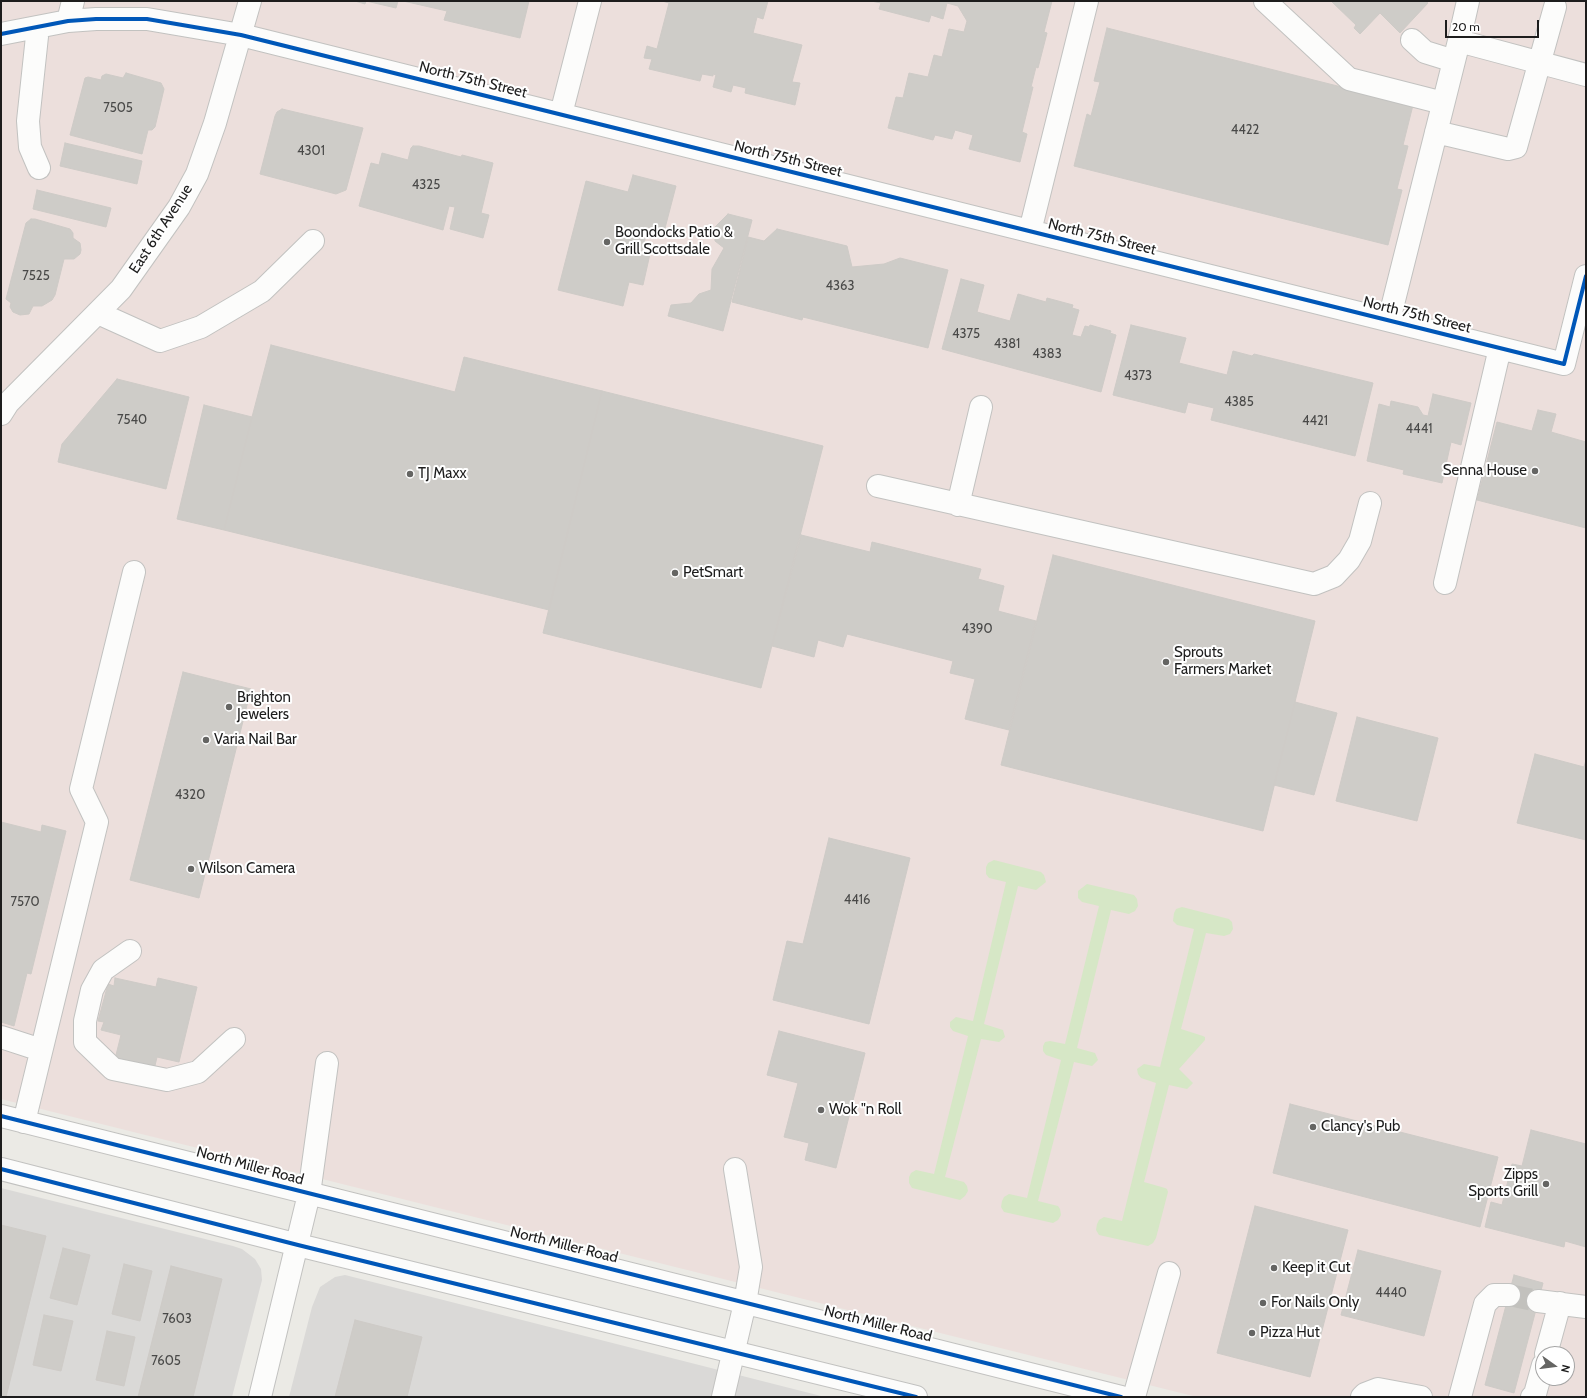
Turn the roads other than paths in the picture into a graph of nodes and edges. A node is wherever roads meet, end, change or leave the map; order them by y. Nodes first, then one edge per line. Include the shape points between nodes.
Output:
1 (250, 1) edge
2 (590, 1) edge
3 (1087, 1) edge
4 (1265, 1) edge
5 (1468, 1) edge
6 (1555, 7) dead end
7 (70, 11) edge
8 (38, 27) junction
9 (1, 34) edge
10 (241, 35) junction
11 (1412, 40) dead end
12 (1456, 51) junction
13 (1539, 62) junction
14 (1586, 75) edge
15 (1443, 103) junction
16 (561, 114) junction
17 (1436, 132) junction
18 (39, 168) dead end
19 (1030, 231) junction
20 (313, 241) dead end
21 (1586, 276) edge
22 (98, 312) junction
23 (1389, 320) junction
24 (1500, 348) junction
25 (981, 407) dead end
26 (1, 414) edge
27 (878, 486) dead end
28 (1370, 503) dead end
29 (958, 505) junction
30 (134, 572) dead end
31 (1444, 583) dead end
32 (130, 951) dead end
33 (1, 1037) edge
34 (234, 1039) dead end
35 (41, 1050) junction
36 (327, 1063) dead end
37 (1, 1116) edge
38 (24, 1122) junction
39 (1, 1169) edge
40 (735, 1169) dead end
41 (309, 1194) junction
42 (298, 1245) junction
43 (1168, 1273) dead end
44 (1509, 1295) tunnel mouth
45 (1538, 1301) tunnel mouth
46 (744, 1304) junction
47 (1560, 1304) junction
48 (1586, 1307) edge
49 (1548, 1346) edge
50 (734, 1352) junction
51 (1537, 1386) edge
52 (260, 1397) edge
53 (723, 1397) edge
54 (916, 1397) edge
55 (1121, 1397) edge
56 (1134, 1397) edge
57 (1362, 1397) edge
58 (1421, 1397) edge
59 (1460, 1397) edge
60 (1532, 1397) edge

1 - 10 street, East 6th Avenue
2 - 16 street
3 - 19 street
4 - 15 street via 1349,79
5 - 12 street
6 - 13 street
7 - 8 street, North 75th Street
7 - 10 street, North 75th Street via 96,19 147,19
8 - 9 street, North 75th Street
8 - 18 street via 28,121 30,147
10 - 16 street, North 75th Street
10 - 22 street, East 6th Avenue via 197,174 178,207 121,289
11 - 12 street via 1425,52
12 - 13 street
12 - 15 street
13 - 14 street
13 - 17 street via 1516,147 1508,149
15 - 17 street
16 - 19 street, North 75th Street
17 - 23 street
19 - 23 street, North 75th Street
20 - 22 street via 262,291 201,327 160,341
21 - 24 street, North 75th Street via 1564,364
22 - 26 street, East 6th Avenue via 8,403
23 - 24 street, North 75th Street
24 - 31 street
25 - 29 street
27 - 29 street
28 - 29 street via 1360,541 1349,560 1334,576 1314,584
30 - 35 street via 80,790 97,822
32 - 34 street via 103,970 92,990 86,1021 85,1042 113,1069 167,1080 198,1072
33 - 35 street
35 - 38 street
36 - 41 street
37 - 38 street, North Miller Road
38 - 41 street, North Miller Road
39 - 42 street
40 - 46 street via 751,1268
41 - 42 street
41 - 46 street, North Miller Road
42 - 50 street
42 - 52 street
43 - 56 street
44 - 59 street via 1494,1295 1485,1304
45 - 47 street
46 - 50 street
46 - 55 street, North Miller Road
47 - 48 street
47 - 49 street
50 - 53 street
50 - 54 street
51 - 60 street
57 - 58 street via 1378,1389

